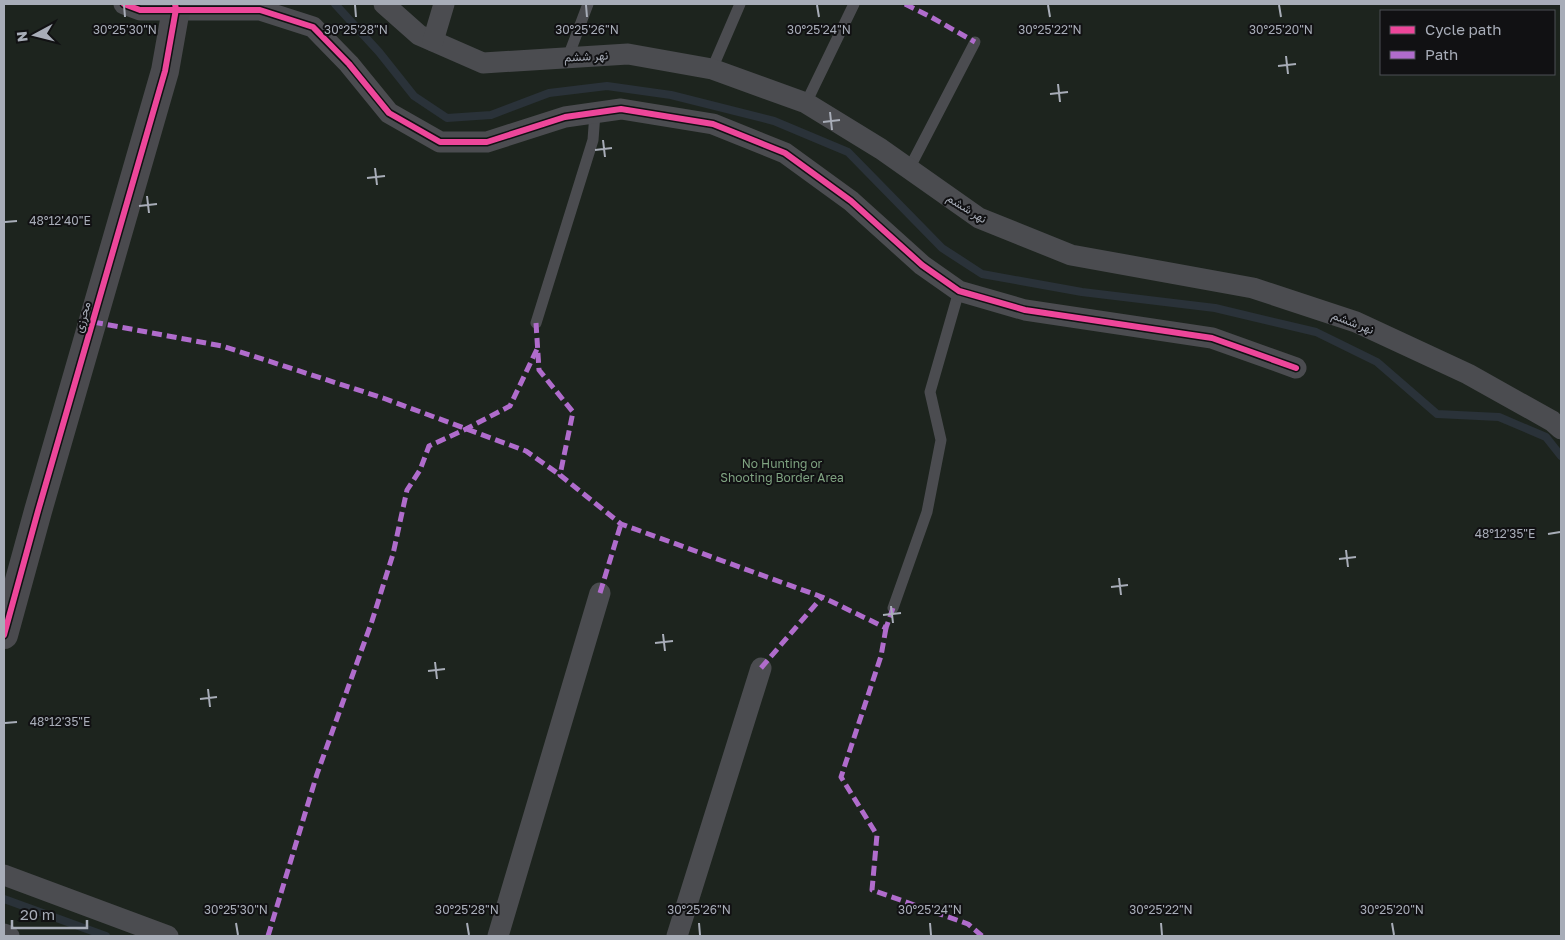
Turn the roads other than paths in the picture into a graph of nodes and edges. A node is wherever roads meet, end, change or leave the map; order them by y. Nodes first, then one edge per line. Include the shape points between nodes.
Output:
1 (124, 4) edge
2 (384, 4) edge
3 (444, 4) edge
4 (588, 4) edge
5 (740, 4) edge
6 (854, 4) edge
7 (175, 6) edge
8 (434, 41) junction
9 (974, 42) dead end
10 (568, 57) junction
11 (712, 70) junction
12 (806, 103) junction
13 (594, 113) junction
14 (909, 169) junction
15 (959, 291) junction
16 (536, 323) dead end
17 (1296, 368) dead end
18 (1561, 429) edge
19 (600, 593) dead end
20 (893, 608) dead end
21 (4, 635) edge
22 (760, 668) dead end
23 (4, 875) edge
24 (4, 934) edge
25 (9, 936) edge
26 (168, 936) edge
27 (498, 936) edge
28 (677, 936) edge

1 - 7 street via 140,10
2 - 8 street, نهر ششم via 419,35
3 - 8 street
4 - 10 lane
5 - 11 lane
6 - 12 lane
7 - 13 street via 260,10 313,27 389,113 440,142 487,142 565,117
7 - 21 street, محرزی via 165,71
8 - 10 street, نهر ششم via 483,63
9 - 14 lane
10 - 11 street, نهر ششم via 628,54
11 - 12 street, نهر ششم
12 - 14 street, نهر ششم
13 - 15 street via 621,109 713,124 786,153 851,201 922,265
13 - 16 lane via 593,140
14 - 18 street, نهر ششم via 979,218 1072,256 1253,288 1356,322 1468,374
15 - 17 street via 1025,310 1212,338
15 - 20 lane via 930,392 941,440 927,512
19 - 27 street
22 - 28 street
23 - 26 street
24 - 25 street

